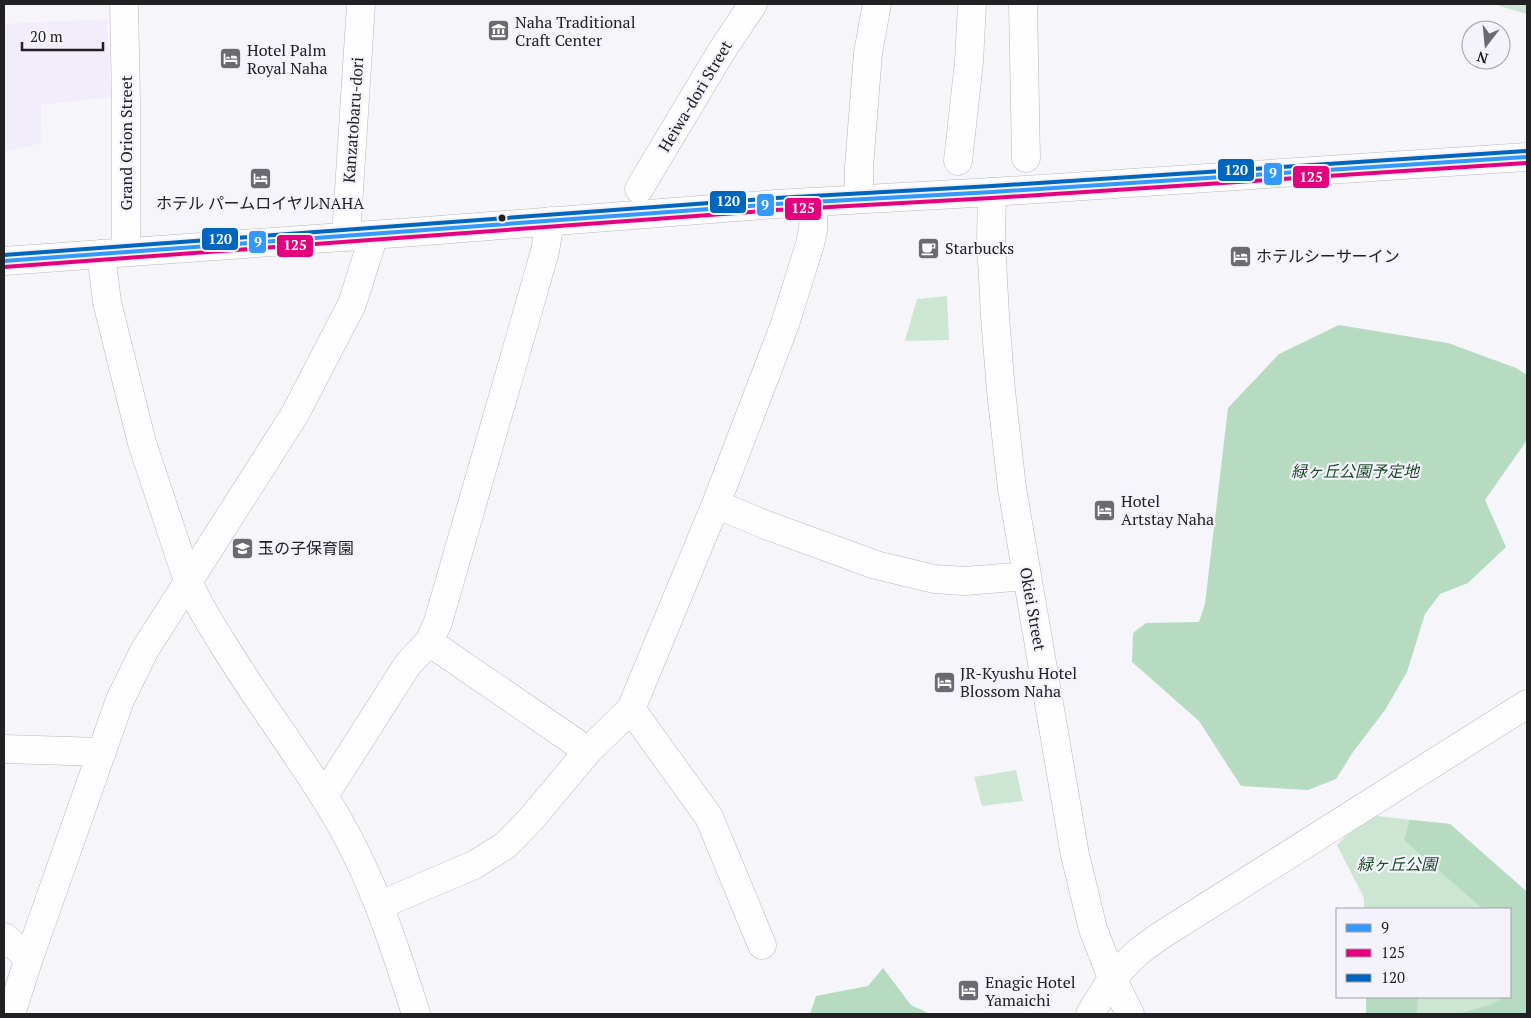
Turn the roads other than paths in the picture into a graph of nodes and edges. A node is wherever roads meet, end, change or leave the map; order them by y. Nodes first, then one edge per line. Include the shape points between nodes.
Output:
1 (124, 4) edge
2 (360, 4) edge
3 (753, 4) edge
4 (877, 4) edge
5 (972, 4) edge
6 (1023, 4) edge
7 (1527, 157) edge
8 (1026, 158) dead end
9 (958, 161) dead end
10 (639, 189) dead end
11 (992, 192) junction
12 (859, 199) junction
13 (814, 202) junction
14 (550, 221) junction
15 (374, 235) junction
16 (346, 237) junction
17 (113, 253) junction
18 (4, 261) edge
19 (716, 504) junction
20 (1027, 576) junction
21 (188, 580) junction
22 (429, 642) junction
23 (1527, 704) edge
24 (631, 709) junction
25 (4, 749) edge
26 (588, 751) junction
27 (102, 752) junction
28 (324, 796) junction
29 (380, 905) junction
30 (4, 937) edge
31 (762, 945) dead end
32 (29, 958) junction
33 (1112, 978) junction
34 (11, 1014) edge
35 (416, 1014) edge
36 (1090, 1014) edge
37 (1130, 1014) edge

1 - 17 street, Grand Orion Street via 126,102
2 - 16 street, Kanzatobaru-dori
3 - 10 street, Heiwa-dori Street
4 - 12 street via 868,53
5 - 9 street
6 - 8 street
7 - 11 street
11 - 12 street
11 - 20 street, Okiei Street via 991,241 1001,391 1012,488
12 - 13 street
13 - 14 street
13 - 19 street via 810,244 785,324
14 - 15 street
14 - 22 street via 530,307 438,622
15 - 16 street
15 - 21 street via 352,304 294,414
16 - 17 street
17 - 18 street
17 - 21 street, Grand Orion Street via 108,302 142,443
19 - 20 street via 876,565 934,579 965,581
19 - 24 street
20 - 33 street, Okiei Street via 1075,854 1093,929
21 - 27 street via 144,651 120,700
21 - 28 street, Grand Orion Street via 196,600 236,666
22 - 26 street
22 - 28 street via 408,664
23 - 33 street via 1160,936
24 - 26 street
24 - 31 street via 709,817
25 - 27 street
26 - 29 street via 506,845 474,865
27 - 32 street
28 - 29 street, Grand Orion Street via 348,837
29 - 35 street, Grand Orion Street
30 - 32 street
32 - 34 street
33 - 36 street
33 - 37 street, Okiei Street

